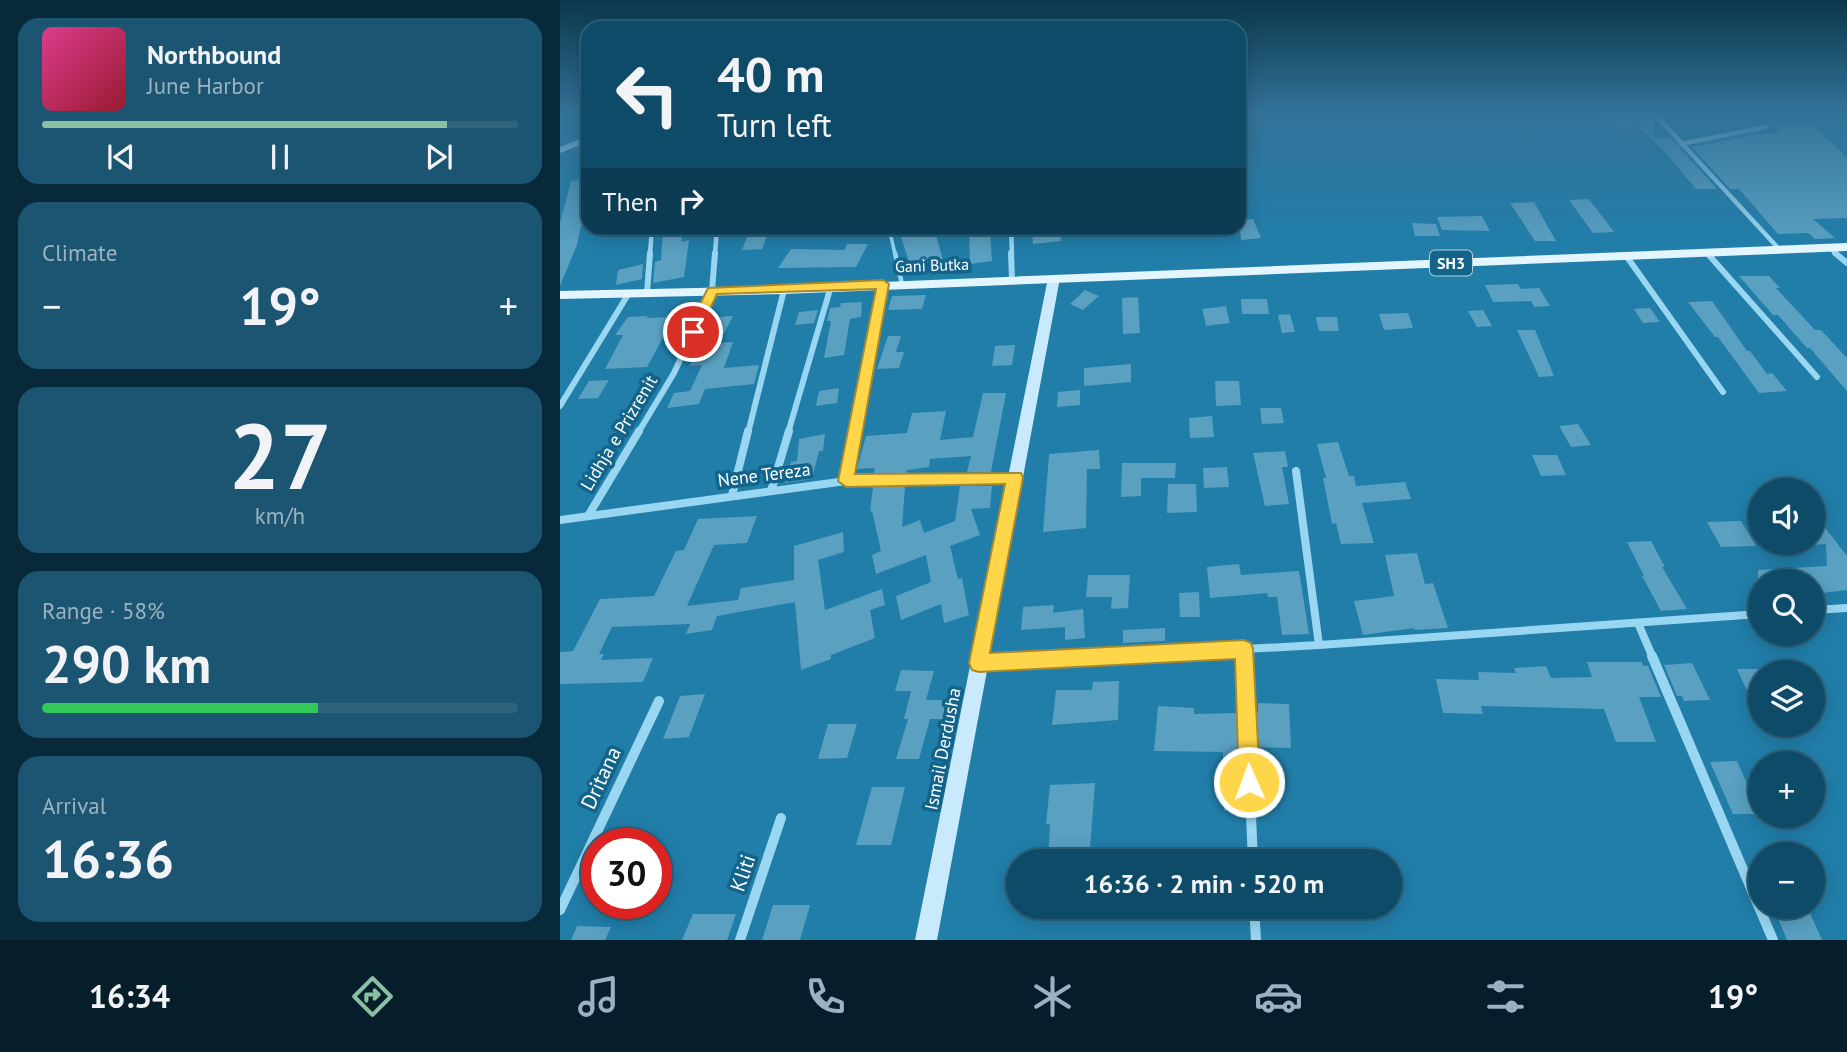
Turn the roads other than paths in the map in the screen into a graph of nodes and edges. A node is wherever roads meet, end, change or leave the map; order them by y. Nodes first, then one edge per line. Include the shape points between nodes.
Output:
1 (1692, 156) edge
2 (652, 235) edge
3 (716, 235) edge
4 (891, 235) edge
5 (1011, 235) edge
6 (1847, 247) edge
7 (1830, 248) junction
8 (1779, 249) junction
9 (1706, 252) junction
10 (1627, 257) junction
11 (1847, 263) edge
12 (1054, 278) junction
13 (1012, 280) junction
14 (883, 284) junction
15 (902, 284) junction
16 (831, 286) junction
17 (712, 290) junction
18 (784, 290) junction
19 (629, 293) junction
20 (648, 293) junction
21 (560, 295) edge
22 (1817, 377) dead end
23 (1723, 392) dead end
24 (560, 407) edge
25 (1296, 471) dead end
26 (1015, 478) junction
27 (846, 481) junction
28 (771, 491) junction
29 (732, 495) junction
30 (588, 516) junction
31 (560, 520) edge
32 (1847, 608) edge
33 (1825, 609) edge
34 (1748, 615) edge
35 (1638, 623) junction
36 (1319, 645) junction
37 (1244, 649) junction
38 (979, 663) junction
39 (659, 701) dead end
40 (781, 818) dead end
41 (1252, 849) edge
42 (560, 911) edge
43 (1255, 919) edge
44 (740, 940) edge
45 (926, 940) edge
46 (1256, 940) edge
47 (1773, 940) edge

1 - 8 street
2 - 20 street
3 - 17 street, Lidhja e Prizrenit
4 - 15 lane
5 - 13 street
6 - 7 main road, SH3
7 - 8 main road, SH3
7 - 11 street
8 - 9 main road, SH3
9 - 10 main road, SH3
9 - 22 street
10 - 12 main road, SH3
10 - 23 street
12 - 13 main road, Gani Butka / SH3
12 - 26 main road, Ismail Derdusha
13 - 15 main road, Gani Butka / SH3
14 - 15 main road, Gani Butka / SH3
14 - 16 main road, Gani Butka / SH3
14 - 27 street
16 - 18 main road, Gani Butka / SH3
16 - 28 street
17 - 18 main road, Gani Butka / SH3
17 - 20 main road, Gani Butka / SH3
17 - 30 street, Lidhja e Prizrenit via 674,373
18 - 29 street
19 - 20 main road, Gani Butka / SH3
19 - 21 main road, Gani Butka / SH3
19 - 24 street
25 - 36 street
26 - 27 street, Nene Tereza
26 - 38 main road, Ismail Derdusha
27 - 28 street, Nene Tereza
28 - 29 street, Nene Tereza
29 - 30 street, Nene Tereza
30 - 31 street, Nene Tereza
32 - 33 street
34 - 35 street
35 - 36 street
35 - 47 street
36 - 37 street
37 - 38 street
37 - 41 street
38 - 45 main road, Ismail Derdusha
39 - 42 street, Dritana
40 - 44 street, Kliti
43 - 46 street

